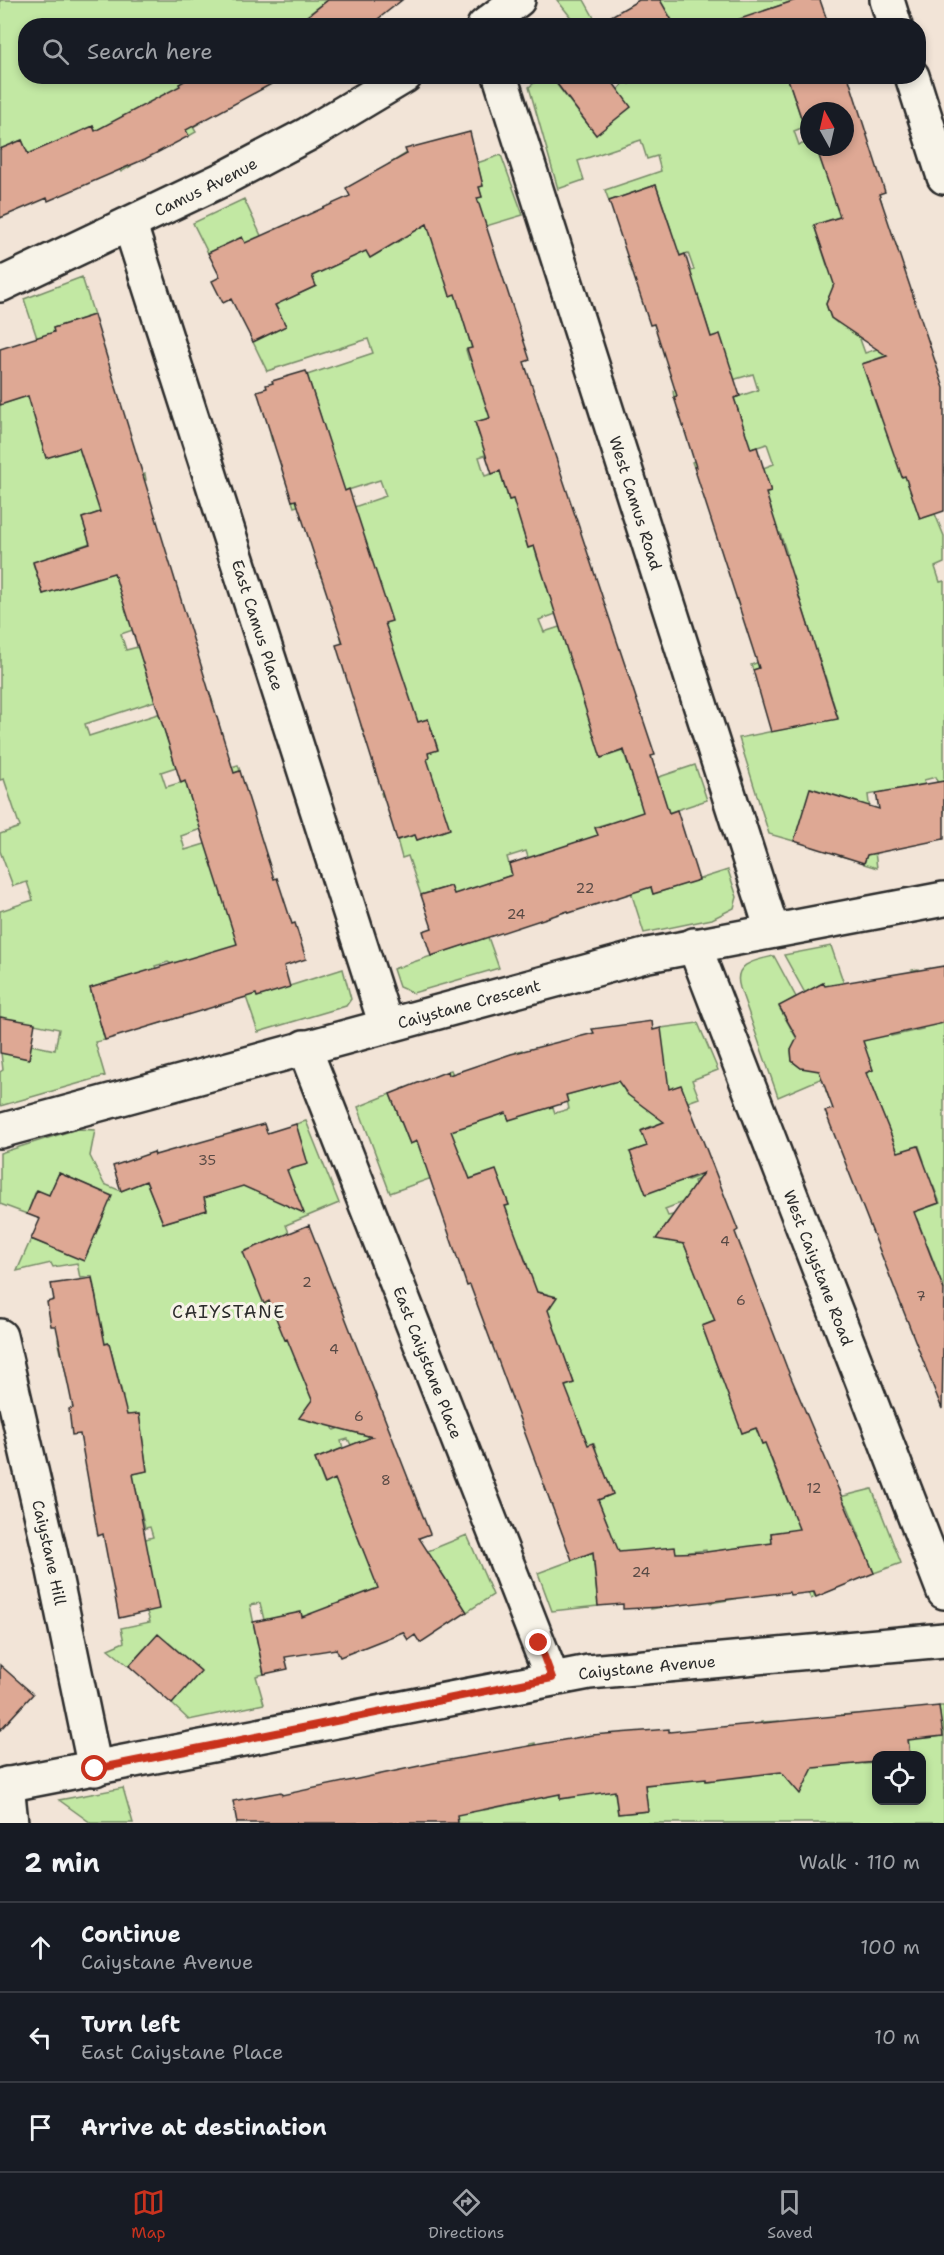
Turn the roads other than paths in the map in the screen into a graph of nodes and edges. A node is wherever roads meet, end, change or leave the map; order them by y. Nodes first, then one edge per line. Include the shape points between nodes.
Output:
1 (518, 0) edge
2 (887, 0) edge
3 (494, 18) edge
4 (893, 18) edge
5 (391, 84) edge
6 (503, 84) edge
7 (915, 84) edge
8 (944, 177) edge
9 (130, 225) junction
10 (0, 285) edge
11 (944, 899) edge
12 (772, 930) junction
13 (693, 945) junction
14 (386, 1025) junction
15 (304, 1047) junction
16 (0, 1131) edge
17 (0, 1336) edge
18 (7, 1399) edge
19 (944, 1592) edge
20 (944, 1640) edge
21 (552, 1678) junction
22 (95, 1769) junction
23 (3, 1785) edge
24 (11, 1823) edge

1 - 3 street
2 - 4 street
5 - 9 street, Camus Avenue via 269,155
6 - 12 street, West Camus Road
7 - 8 street
9 - 10 street, Camus Avenue
9 - 14 street, East Camus Place
11 - 12 street, Caiystane Crescent
12 - 13 street, Caiystane Crescent
13 - 14 street, Caiystane Crescent
13 - 19 street, West Caiystane Road
14 - 15 street, Caiystane Crescent
15 - 16 street, Caiystane Crescent
15 - 21 street, East Caiystane Place
17 - 18 street, Caiystane Hill
18 - 22 street, Caiystane Hill
20 - 21 street, Caiystane Avenue via 662,1664
21 - 22 street, Caiystane Avenue
22 - 23 street, Caiystane Avenue
23 - 24 street

